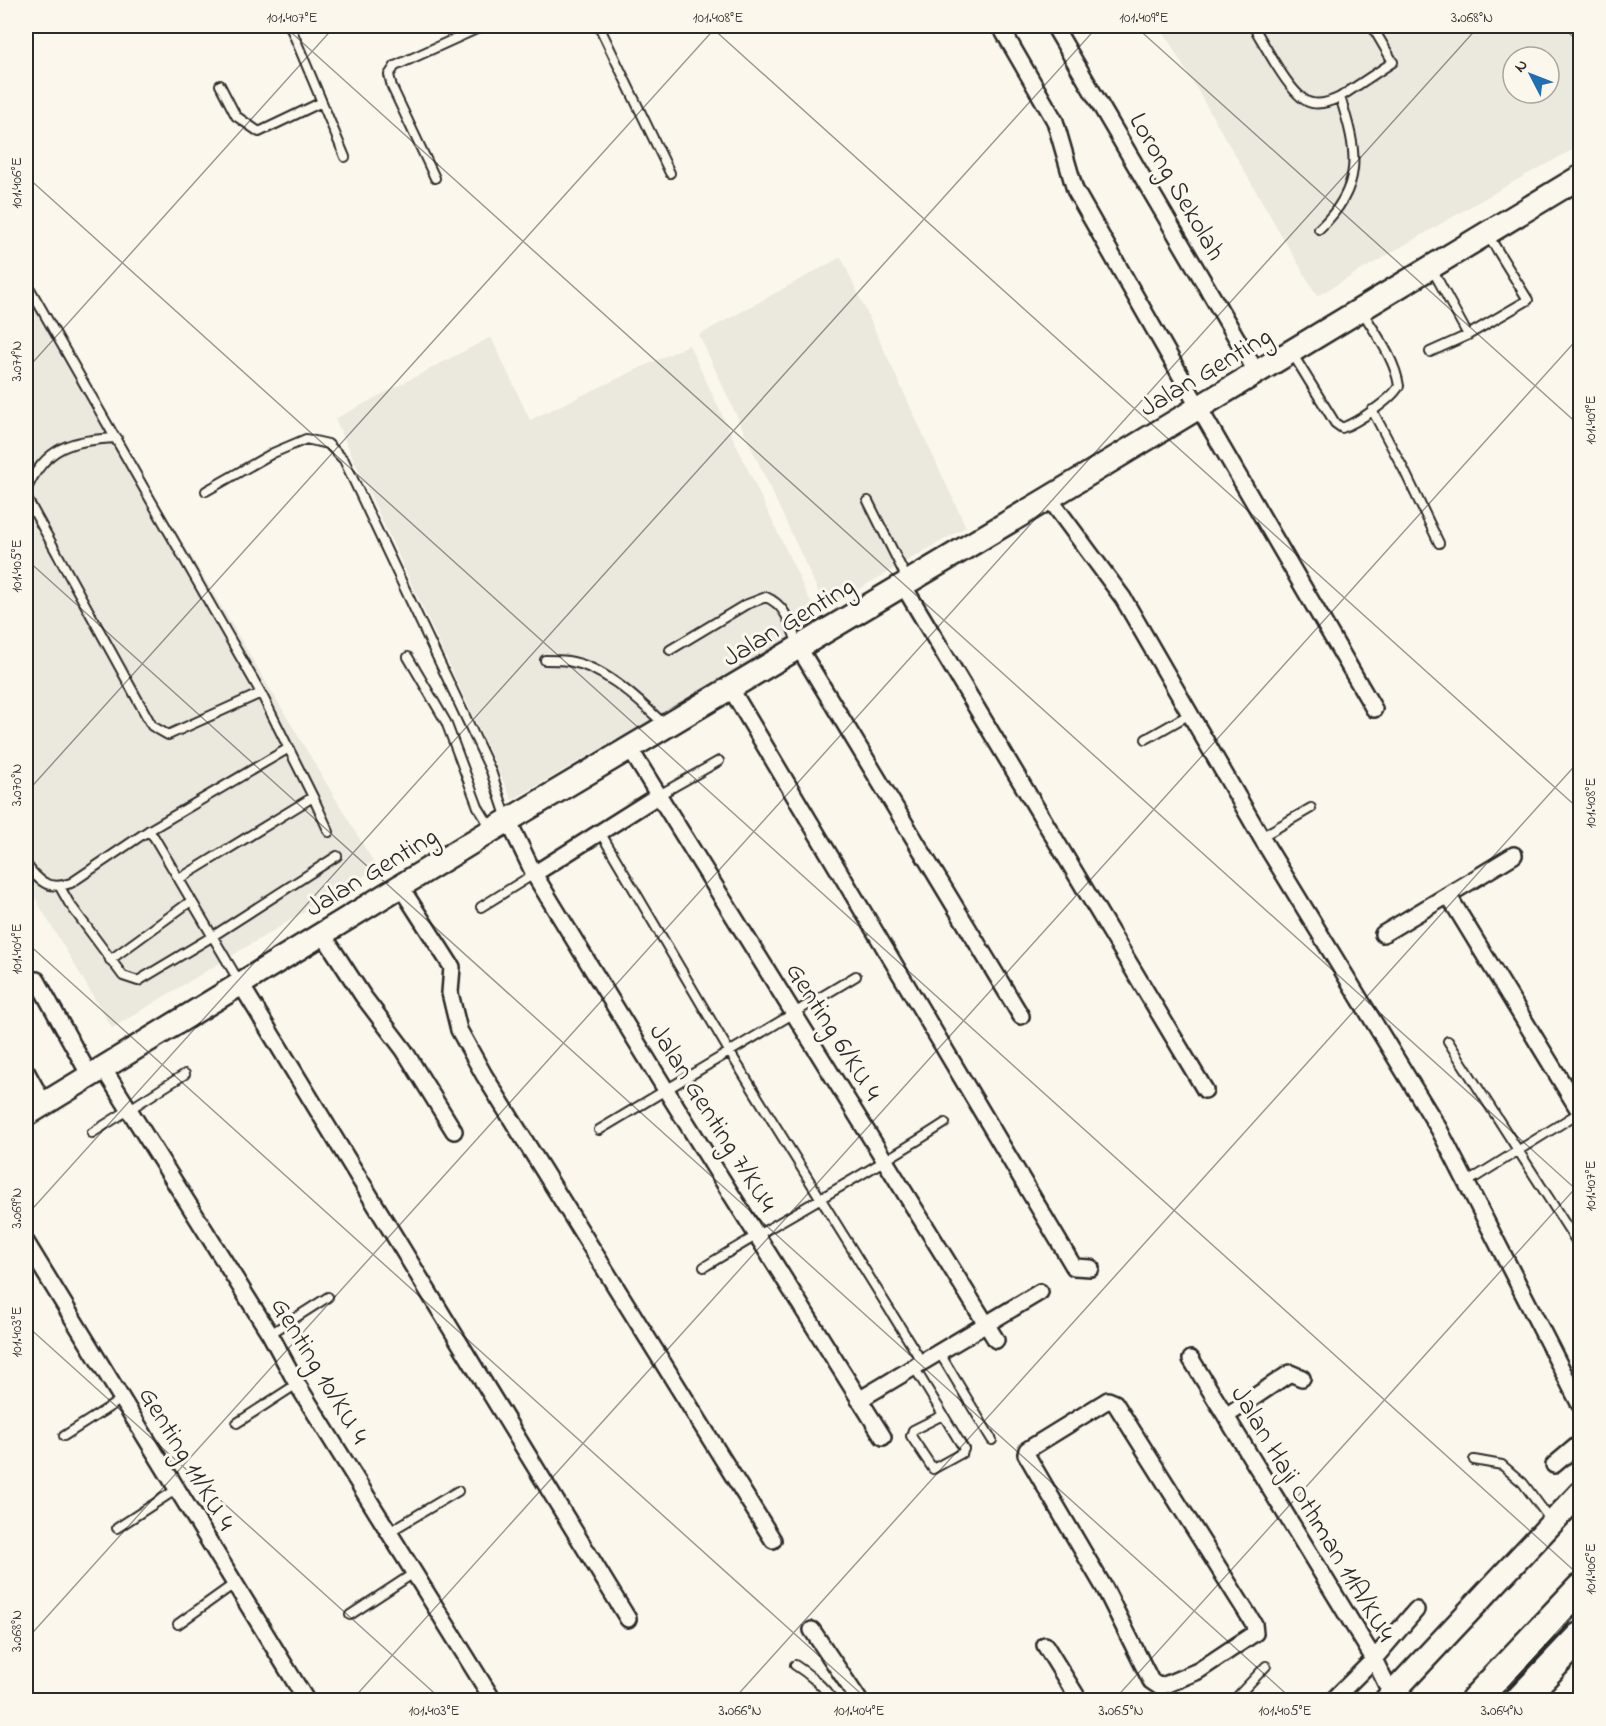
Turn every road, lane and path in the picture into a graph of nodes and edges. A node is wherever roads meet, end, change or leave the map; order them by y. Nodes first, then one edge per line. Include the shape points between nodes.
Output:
1 (290, 26) edge
2 (483, 26) edge
3 (598, 26) edge
4 (998, 26) edge
5 (1054, 26) edge
6 (1253, 26) edge
7 (1372, 26) edge
8 (220, 85) dead end
9 (1340, 98) junction
10 (322, 102) junction
11 (345, 157) dead end
12 (670, 173) dead end
13 (1581, 177) edge
14 (435, 178) dead end
15 (1319, 229) dead end
16 (1487, 233) junction
17 (1431, 267) junction
18 (26, 282) edge
19 (1362, 309) junction
20 (1468, 335) junction
21 (1291, 352) junction
22 (1430, 352) dead end
23 (1257, 373) junction
24 (1199, 408) junction
25 (1372, 410) junction
26 (117, 438) junction
27 (206, 490) dead end
28 (26, 491) edge
29 (26, 497) edge
30 (1049, 498) junction
31 (868, 501) dead end
32 (1439, 543) dead end
33 (906, 584) junction
34 (799, 648) junction
35 (670, 650) dead end
36 (408, 657) dead end
37 (545, 660) dead end
38 (731, 689) junction
39 (261, 693) junction
40 (1374, 709) dead end
41 (1190, 714) junction
42 (668, 727) junction
43 (1146, 739) dead end
44 (290, 748) junction
45 (630, 749) junction
46 (719, 761) dead end
47 (659, 795) junction
48 (313, 797) junction
49 (1311, 808) dead end
50 (500, 825) junction
51 (148, 831) junction
52 (329, 832) dead end
53 (600, 832) junction
54 (1261, 837) junction
55 (1514, 855) dead end
56 (337, 856) dead end
57 (26, 864) edge
58 (534, 874) junction
59 (179, 879) junction
60 (400, 886) junction
61 (60, 887) junction
62 (1448, 895) junction
63 (191, 901) junction
64 (481, 908) dead end
65 (322, 933) junction
66 (1383, 934) dead end
67 (213, 936) junction
68 (110, 960) junction
69 (856, 976) dead end
70 (37, 980) dead end
71 (240, 983) junction
72 (794, 1013) junction
73 (1021, 1016) dead end
74 (1448, 1041) dead end
75 (729, 1052) junction
76 (26, 1071) edge
77 (96, 1072) junction
78 (185, 1074) dead end
79 (666, 1090) junction
80 (1206, 1090) dead end
81 (35, 1110) edge
82 (129, 1111) junction
83 (1581, 1112) edge
84 (945, 1123) dead end
85 (599, 1130) dead end
86 (454, 1131) dead end
87 (92, 1133) dead end
88 (1518, 1150) junction
89 (886, 1161) junction
90 (1466, 1182) junction
91 (820, 1199) junction
92 (757, 1235) junction
93 (26, 1242) edge
94 (1581, 1247) edge
95 (704, 1268) dead end
96 (1091, 1268) dead end
97 (1040, 1292) dead end
98 (328, 1298) dead end
99 (986, 1324) junction
100 (270, 1334) junction
101 (996, 1340) dead end
102 (939, 1352) junction
103 (1191, 1359) dead end
104 (918, 1365) junction
105 (1302, 1378) dead end
106 (297, 1384) junction
107 (122, 1399) junction
108 (859, 1400) junction
109 (1581, 1405) edge
110 (943, 1415) junction
111 (1226, 1416) junction
112 (237, 1423) dead end
113 (64, 1436) dead end
114 (883, 1437) dead end
115 (992, 1440) dead end
116 (1581, 1443) edge
117 (1474, 1460) dead end
118 (1554, 1465) dead end
119 (177, 1489) junction
120 (458, 1491) dead end
121 (1581, 1492) edge
122 (1552, 1523) junction
123 (117, 1528) dead end
124 (389, 1532) junction
125 (773, 1540) dead end
126 (414, 1573) junction
127 (234, 1584) junction
128 (1581, 1589) edge
129 (1416, 1610) dead end
130 (350, 1615) dead end
131 (628, 1619) dead end
132 (178, 1624) dead end
133 (812, 1630) dead end
134 (1581, 1637) edge
135 (1045, 1645) dead end
136 (1374, 1659) junction
137 (795, 1665) dead end
138 (1266, 1666) dead end
139 (1157, 1694) edge
140 (1389, 1697) edge
141 (306, 1701) edge
142 (493, 1701) edge
143 (833, 1701) edge
144 (859, 1701) edge
145 (1078, 1701) edge
146 (1234, 1701) edge
147 (1333, 1701) edge
148 (1475, 1701) edge
149 (1520, 1701) edge

1 - 10 lane
2 - 14 lane via 395,66 389,75
3 - 12 lane
4 - 24 street via 1055,121 1075,190
5 - 23 street, Lorong Sekolah
6 - 9 lane via 1299,96 1311,103
7 - 9 lane via 1393,62
8 - 10 lane via 236,116 259,132
9 - 15 lane via 1354,160 1353,179 1333,216
10 - 11 lane
13 - 16 street, Jalan Genting
16 - 17 street, Jalan Genting
16 - 20 lane via 1528,300
17 - 19 street, Jalan Genting
17 - 20 lane
18 - 26 lane
19 - 21 street, Jalan Genting
19 - 25 lane via 1386,351 1399,386
20 - 22 lane
21 - 23 street, Jalan Genting
21 - 25 lane via 1335,423 1342,428
23 - 24 street, Jalan Genting
24 - 30 street, Jalan Genting
24 - 40 street
25 - 32 lane
26 - 28 lane via 70,443 44,460
26 - 39 lane
27 - 50 lane via 306,439 328,444 344,460 491,771
29 - 39 lane via 152,726 168,735
30 - 33 street, Jalan Genting
30 - 41 street via 1123,598
31 - 33 lane
33 - 34 street, Jalan Genting
33 - 80 street
34 - 35 lane via 785,610 766,597
34 - 38 street, Jalan Genting
34 - 73 street
36 - 50 lane via 446,722 478,807
37 - 42 lane via 570,662 600,673
38 - 42 street, Jalan Genting
38 - 96 street via 1074,1267
39 - 44 lane
41 - 43 lane
41 - 54 street
42 - 45 street, Jalan Genting
44 - 48 lane
44 - 51 lane
45 - 47 street, Genting 6/KU 4
45 - 50 street, Jalan Genting
46 - 47 lane
47 - 53 street
47 - 72 street, Genting 6/KU 4
48 - 52 lane
48 - 59 lane
49 - 54 lane
50 - 58 street, Jalan Genting 7/KU4
50 - 60 street, Jalan Genting
51 - 59 lane
51 - 61 lane
53 - 58 street
53 - 75 lane
54 - 90 street via 1439,1129
55 - 62 street
56 - 67 lane
57 - 61 lane via 35,876
58 - 64 lane
58 - 79 street, Jalan Genting 7/KU4
59 - 63 lane
60 - 65 street, Jalan Genting
60 - 125 street via 452,967 450,993 459,1030 484,1075
61 - 68 lane
62 - 66 street
62 - 83 street
63 - 67 lane
63 - 68 lane
65 - 71 street, Jalan Genting
65 - 86 street via 404,1050
67 - 68 lane via 138,981 123,976
67 - 71 lane
69 - 72 lane
70 - 77 street, Genting 10/KU 4
71 - 77 street, Jalan Genting
71 - 131 street
72 - 75 lane
72 - 89 street, Genting 6/KU 4
74 - 88 lane
75 - 79 lane
75 - 91 lane
76 - 81 street
77 - 81 street, Jalan Genting
77 - 82 street, Genting 10/KU 4
78 - 82 lane
79 - 85 lane
79 - 92 street, Jalan Genting 7/KU4
82 - 87 lane
82 - 100 street, Genting 10/KU 4
83 - 88 lane
84 - 89 lane
88 - 90 lane
88 - 94 lane
89 - 91 lane
89 - 99 street, Genting 6/KU 4
90 - 109 street
91 - 92 lane
91 - 104 lane
92 - 95 lane
92 - 108 street, Jalan Genting 7/KU4
93 - 107 street, Genting 11/KU 4
97 - 99 street
98 - 100 lane
99 - 101 street, Genting 6/KU 4
99 - 102 street
100 - 106 street, Genting 10/KU 4
102 - 104 street
102 - 115 lane
103 - 111 street, Jalan Haji Othman 11A/KU4
104 - 108 street
104 - 110 lane
105 - 111 street via 1290,1373
106 - 112 lane
106 - 124 street, Genting 10/KU 4
107 - 113 lane
107 - 119 street, Genting 11/KU 4
108 - 114 street, Jalan Genting 7/KU4
110 - 110 lane via 964,1449 933,1469 911,1436 913,1430
111 - 136 street, Jalan Haji Othman 11A/KU4
116 - 118 street
117 - 122 lane via 1502,1465 1523,1483
119 - 123 lane
119 - 127 street, Genting 11/KU 4
120 - 124 lane
121 - 122 street
122 - 140 street
124 - 126 street, Genting 10/KU 4
126 - 130 lane
126 - 142 street, Genting 10/KU 4
127 - 132 lane
127 - 141 street, Genting 11/KU 4
128 - 148 highway
129 - 136 street
133 - 144 street
134 - 149 highway
135 - 145 street
136 - 140 street, Jalan Haji Othman 11A/KU4
136 - 147 street
137 - 143 lane
138 - 146 lane
139 - 139 street via 1105,1589 1026,1454 1108,1400 1115,1403 1254,1624 1255,1633

